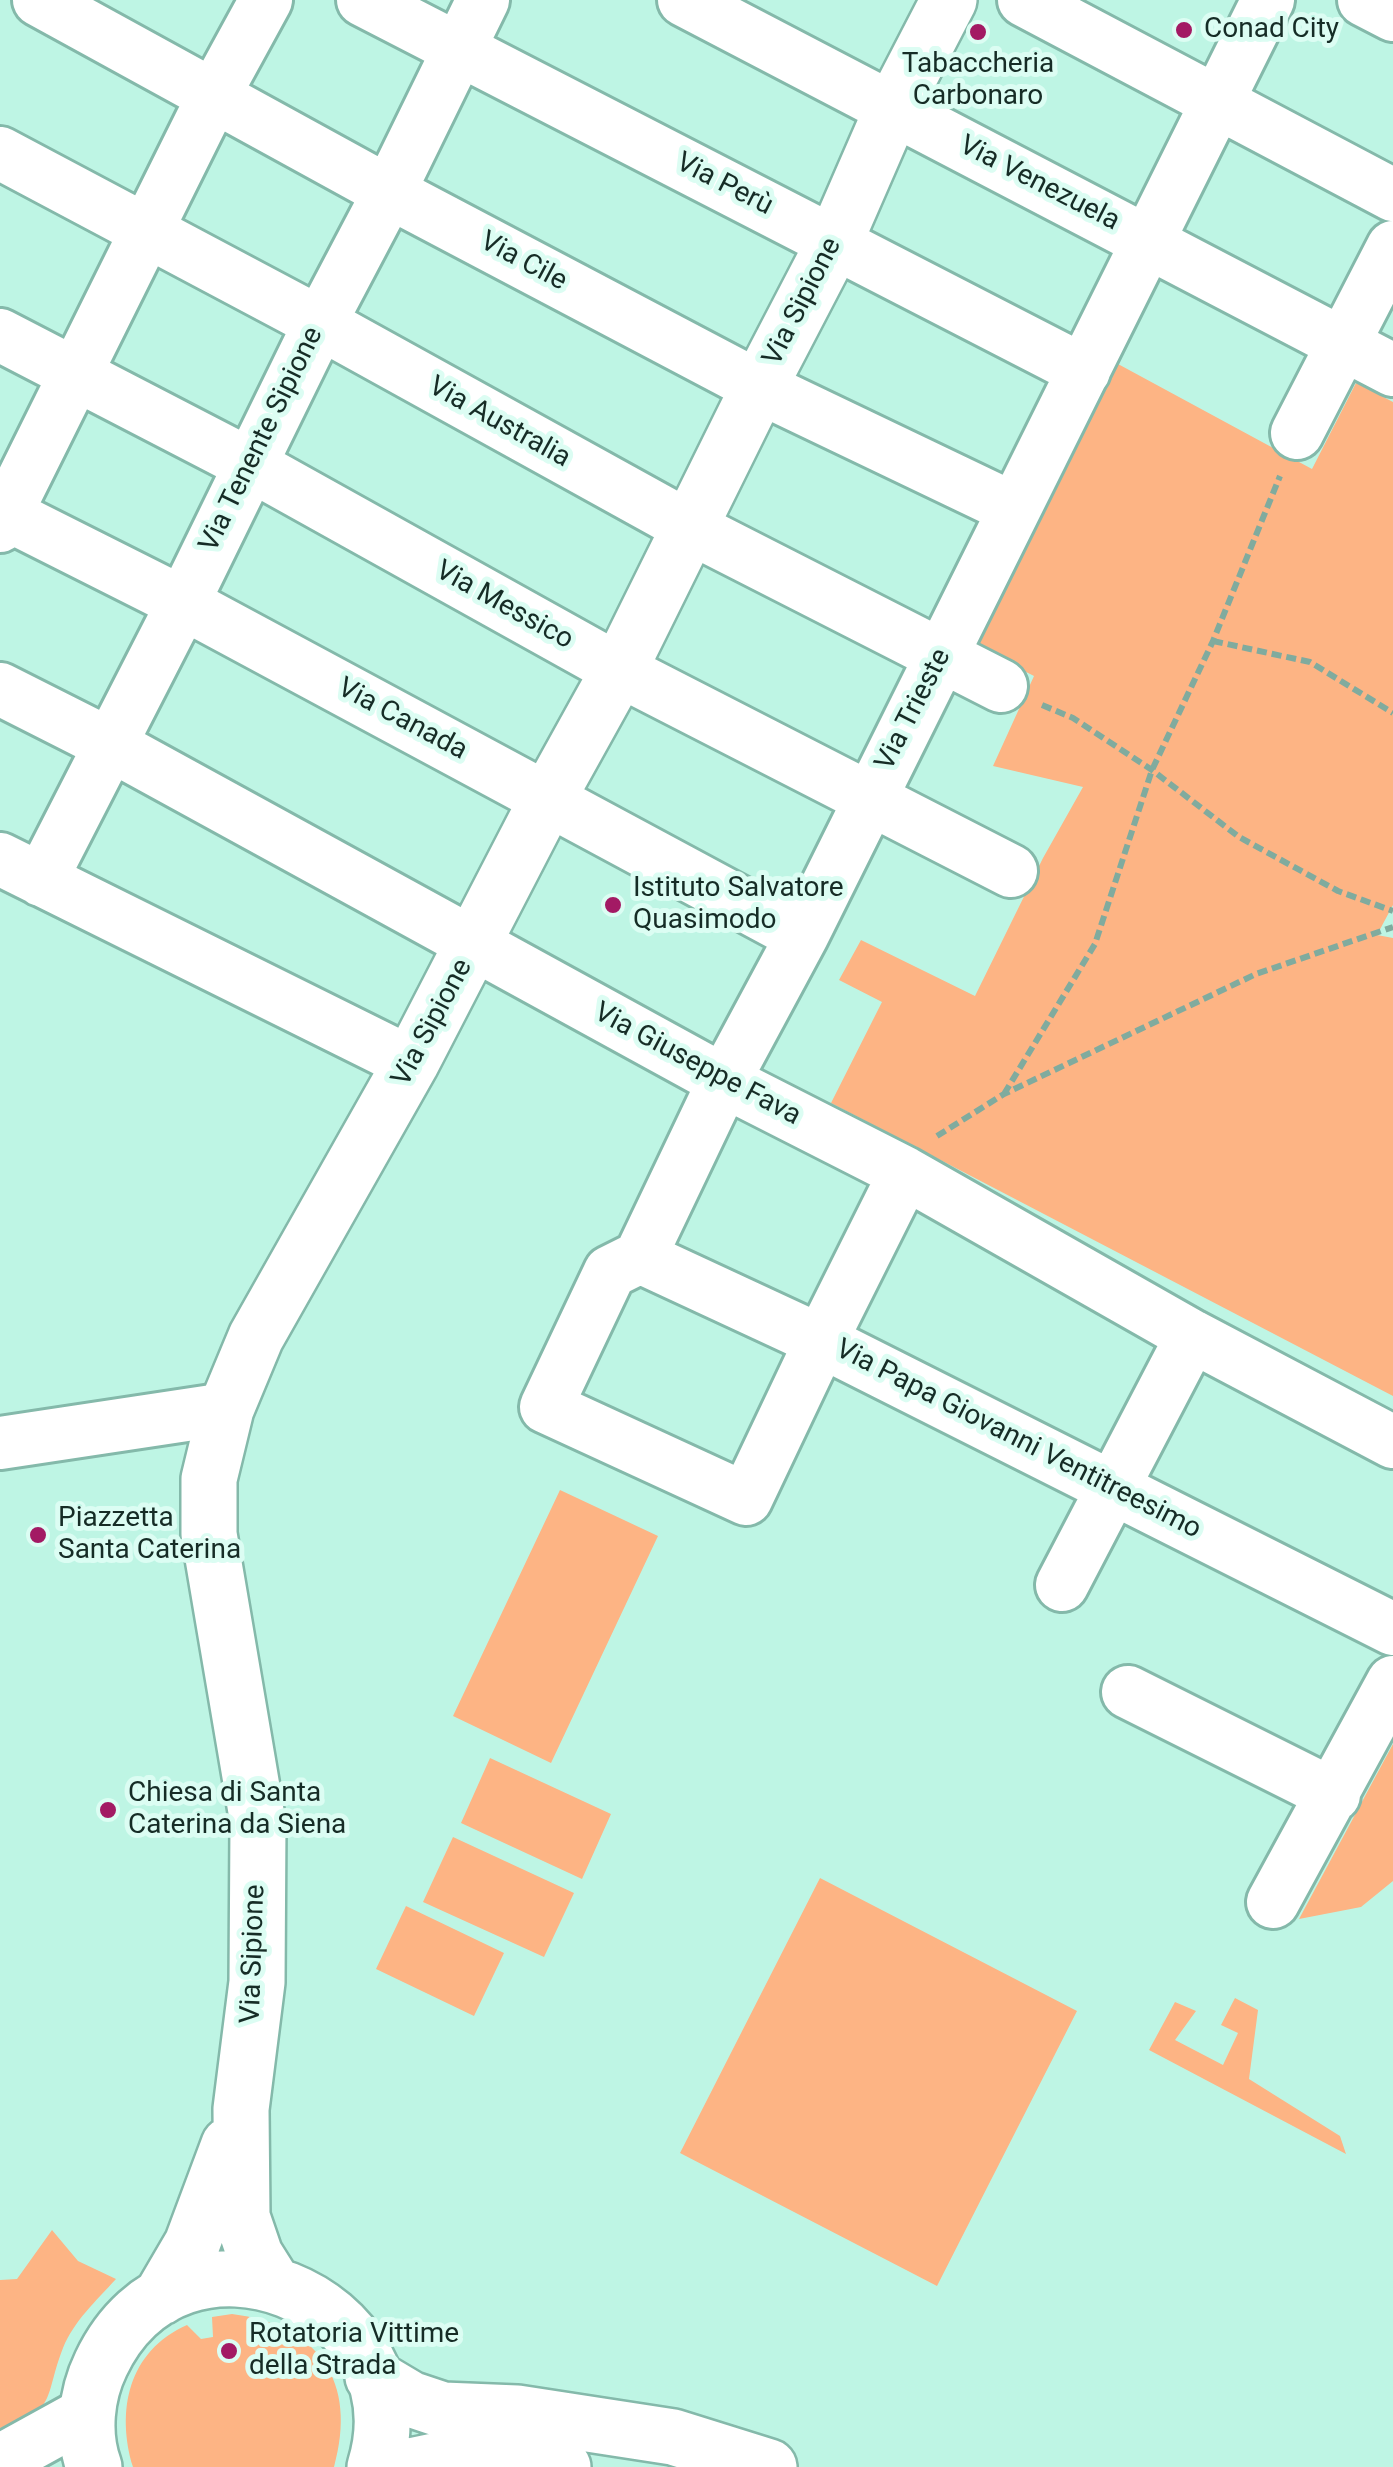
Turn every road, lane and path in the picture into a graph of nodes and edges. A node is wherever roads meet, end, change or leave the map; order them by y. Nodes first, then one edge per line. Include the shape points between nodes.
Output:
1 (39, 0) edge
2 (266, 0) edge
3 (364, 0) edge
4 (482, 0) edge
5 (684, 0) edge
6 (950, 0) edge
7 (1024, 0) edge
8 (1268, 0) edge
9 (1364, 0) edge
10 (1393, 15) edge
11 (456, 48) junction
12 (213, 97) junction
13 (1218, 102) junction
14 (892, 110) junction
15 (0, 154) edge
16 (389, 192) junction
17 (1393, 195) edge
18 (147, 233) junction
19 (1149, 240) junction
20 (835, 241) junction
21 (1393, 247) edge
22 (320, 324) junction
23 (0, 334) edge
24 (1343, 344) junction
25 (1393, 370) edge
26 (1084, 371) junction
27 (76, 376) junction
28 (759, 386) junction
29 (1297, 433) joint
30 (248, 464) junction
31 (1014, 509) junction
32 (2, 517) edge
33 (690, 528) junction
34 (183, 603) junction
35 (1213, 642) junction
36 (941, 656) junction
37 (620, 670) junction
38 (1001, 686) joint
39 (0, 688) edge
40 (1393, 713) edge
41 (108, 744) junction
42 (1152, 770) junction
43 (548, 798) junction
44 (869, 798) junction
45 (20, 870) edge
46 (1011, 871) dead end
47 (1393, 910) edge
48 (1393, 926) edge
49 (802, 936) junction
50 (474, 946) junction
51 (412, 1064) junction
52 (724, 1081) junction
53 (1004, 1094) junction
54 (906, 1173) junction
55 (640, 1256) junction
56 (1192, 1336) junction
57 (821, 1341) junction
58 (226, 1409) junction
59 (1393, 1442) edge
60 (0, 1443) edge
61 (1112, 1488) junction
62 (1062, 1585) dead end
63 (1393, 1629) edge
64 (1393, 1682) edge
65 (1128, 1692) dead end
66 (1334, 1794) junction
67 (1273, 1902) dead end
68 (241, 2109) junction
69 (272, 2282) junction
70 (160, 2297) junction
71 (374, 2377) junction
72 (87, 2412) junction
73 (0, 2461) edge
74 (94, 2467) edge
75 (375, 2467) edge
76 (406, 2467) edge
77 (563, 2467) edge
78 (769, 2467) edge

1 - 12 street, Via Cile
2 - 12 street
3 - 11 street, Via Perù
4 - 11 street, Via Tenente Sipione
5 - 14 street, Via Venezuela
6 - 14 street, Via Sipione
7 - 13 street
8 - 13 street, Via Trieste
9 - 10 street
11 - 16 street, Via Tenente Sipione
11 - 20 street, Via Perù
12 - 16 street, Via Cile
12 - 18 street
13 - 17 street
13 - 19 street, Via Trieste
14 - 19 street, Via Venezuela
14 - 20 street, Via Sipione
15 - 18 street, Via Australia
16 - 22 street, Via Tenente Sipione
16 - 28 street, Via Cile
18 - 22 street, Via Australia
18 - 27 street
19 - 24 street, Via Venezuela
19 - 26 street, Via Trieste
20 - 26 street, Via Perù
20 - 28 street, Via Sipione
21 - 24 street
22 - 30 street, Via Tenente Sipione
22 - 33 street, Via Australia
23 - 27 street, Via Messico
24 - 25 street, Via Venezuela
24 - 29 street
26 - 31 street, Via Trieste
27 - 30 street, Via Messico
27 - 32 street
28 - 31 street, Via Cile
28 - 33 street, Via Sipione
29 - 35 path
30 - 34 street, Via Tenente Sipione
30 - 37 street, Via Messico
31 - 36 street, Via Trieste
32 - 34 street, Via Canada
33 - 36 street, Via Australia
33 - 37 street, Via Sipione
34 - 41 street, Via Tenente Sipione
34 - 43 street, Via Canada
35 - 40 path via 1310,662
35 - 42 path
36 - 38 street, Via Australia
36 - 44 street, Via Trieste
37 - 43 street, Via Sipione
37 - 44 street, Via Messico
38 - 42 path via 1073,718
39 - 41 street, Via Giuseppe Fava
41 - 45 street, Via Tenente Sipione
41 - 50 street, Via Giuseppe Fava
42 - 47 path via 1238,837 1338,890
42 - 53 path via 1095,944
43 - 49 street, Via Canada
43 - 50 street, Via Sipione
44 - 46 street, Via Messico
44 - 49 street, Via Trieste
45 - 51 street
48 - 53 path via 1256,974
49 - 52 street, Via Trieste
50 - 51 street, Via Sipione
50 - 52 street, Via Giuseppe Fava
51 - 58 street, Via Sipione via 256,1336
52 - 54 street, Via Giuseppe Fava
52 - 55 street, Via Trieste
53 - 54 path via 940,1132
54 - 56 street, Via Giuseppe Fava
54 - 57 street
55 - 57 street, Via Papa Giovanni Ventitreesimo
55 - 57 street, Via Trieste via 610,1272 546,1407 746,1499
56 - 59 street, Via Giuseppe Fava
56 - 61 street
57 - 61 street, Via Papa Giovanni Ventitreesimo
58 - 60 street
58 - 68 street, Via Sipione via 208,1479 208,1534 258,1823 258,1982
61 - 62 street
61 - 63 street, Via Papa Giovanni Ventitreesimo
64 - 66 street
65 - 66 street
66 - 67 street
68 - 69 street via 242,2218
68 - 70 street via 192,2244
69 - 70 street via 196,2282
69 - 71 street via 316,2302 351,2334
70 - 72 street via 110,2346
71 - 75 street via 381,2414
71 - 78 street via 444,2410 517,2413 672,2437
72 - 73 street
72 - 74 street
76 - 77 street via 449,2458

